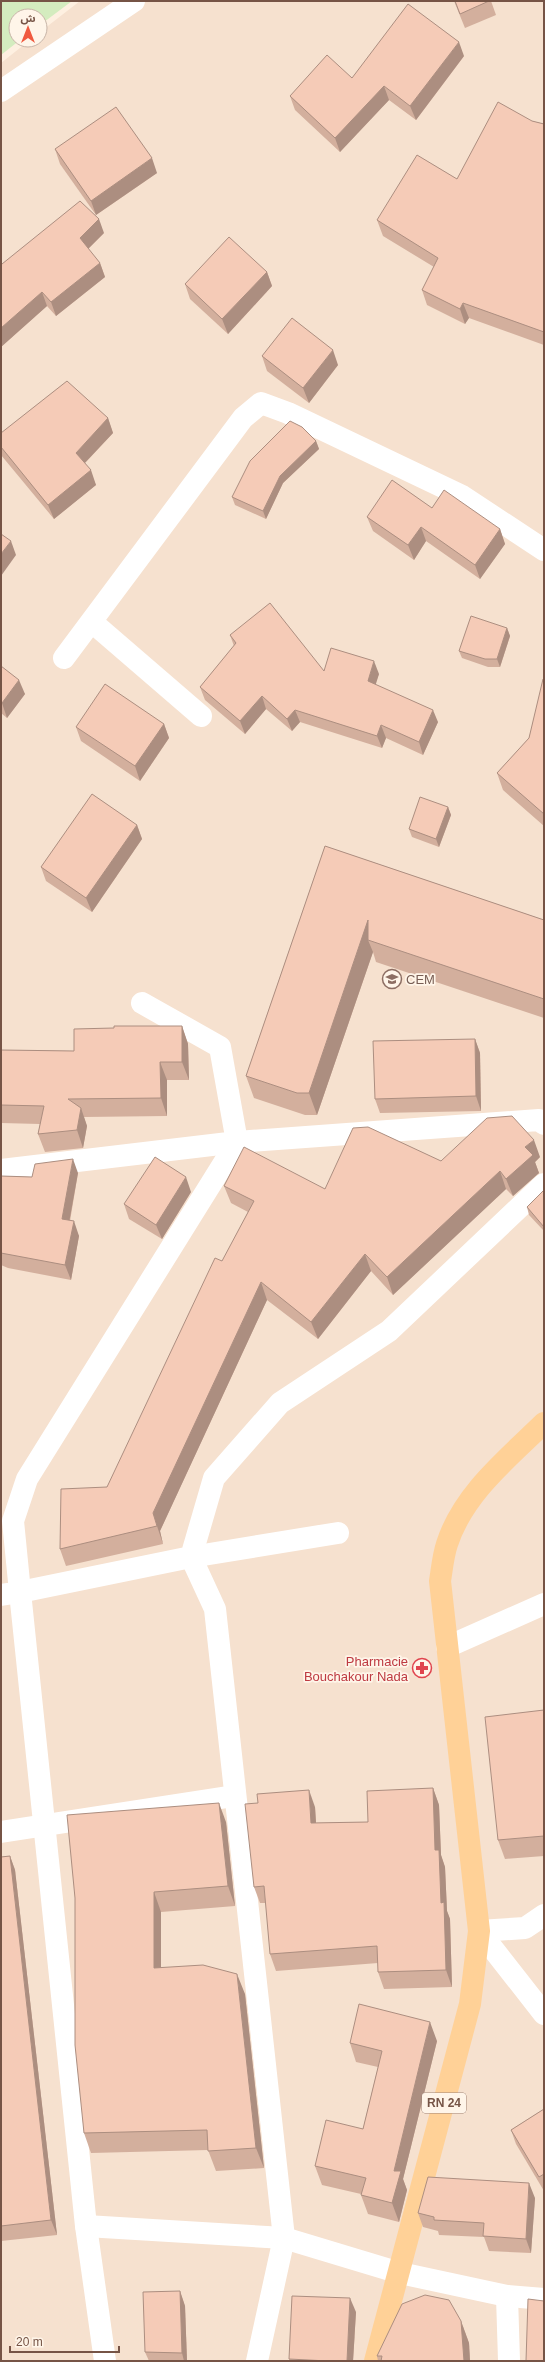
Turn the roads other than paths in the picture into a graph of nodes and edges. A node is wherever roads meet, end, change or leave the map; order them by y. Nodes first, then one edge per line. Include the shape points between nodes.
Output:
1 (134, 1) edge
2 (1, 91) edge
3 (544, 550) edge
4 (92, 622) junction
5 (64, 658) dead end
6 (202, 716) dead end
7 (142, 1003) dead end
8 (544, 1124) edge
9 (237, 1142) junction
10 (1, 1170) edge
11 (544, 1184) edge
12 (544, 1423) edge
13 (338, 1533) dead end
14 (191, 1557) junction
15 (10, 1593) edge
16 (544, 1604) edge
17 (447, 1647) junction
18 (234, 1796) junction
19 (43, 1824) junction
20 (1, 1832) edge
21 (544, 1915) edge
22 (478, 1931) junction
23 (544, 2014) edge
24 (86, 2226) junction
25 (284, 2238) junction
26 (400, 2273) junction
27 (507, 2296) junction
28 (544, 2299) edge
29 (105, 2361) edge
30 (258, 2361) edge
31 (375, 2361) edge
32 (509, 2361) edge

1 - 2 street
3 - 4 street via 462,496 288,413 261,403 243,418
4 - 5 street
4 - 6 street
7 - 9 street via 220,1047
8 - 9 street via 539,1120
9 - 10 street
9 - 15 street via 27,1479 13,1521
11 - 14 street via 389,1331 280,1403 214,1478
12 - 17 main road, RN 24 via 484,1482 462,1511 447,1545 440,1581
13 - 14 street
14 - 15 street
14 - 18 street via 214,1608
15 - 19 street
16 - 17 street
17 - 22 main road, RN 24
18 - 19 street
18 - 25 street
19 - 20 street
19 - 24 street
21 - 22 street via 525,1928
22 - 23 street
22 - 26 main road, RN 24 via 470,2004
24 - 25 street
24 - 29 street
25 - 26 street
25 - 30 street
26 - 27 street
26 - 31 main road, RN 24
27 - 28 street
27 - 32 street

